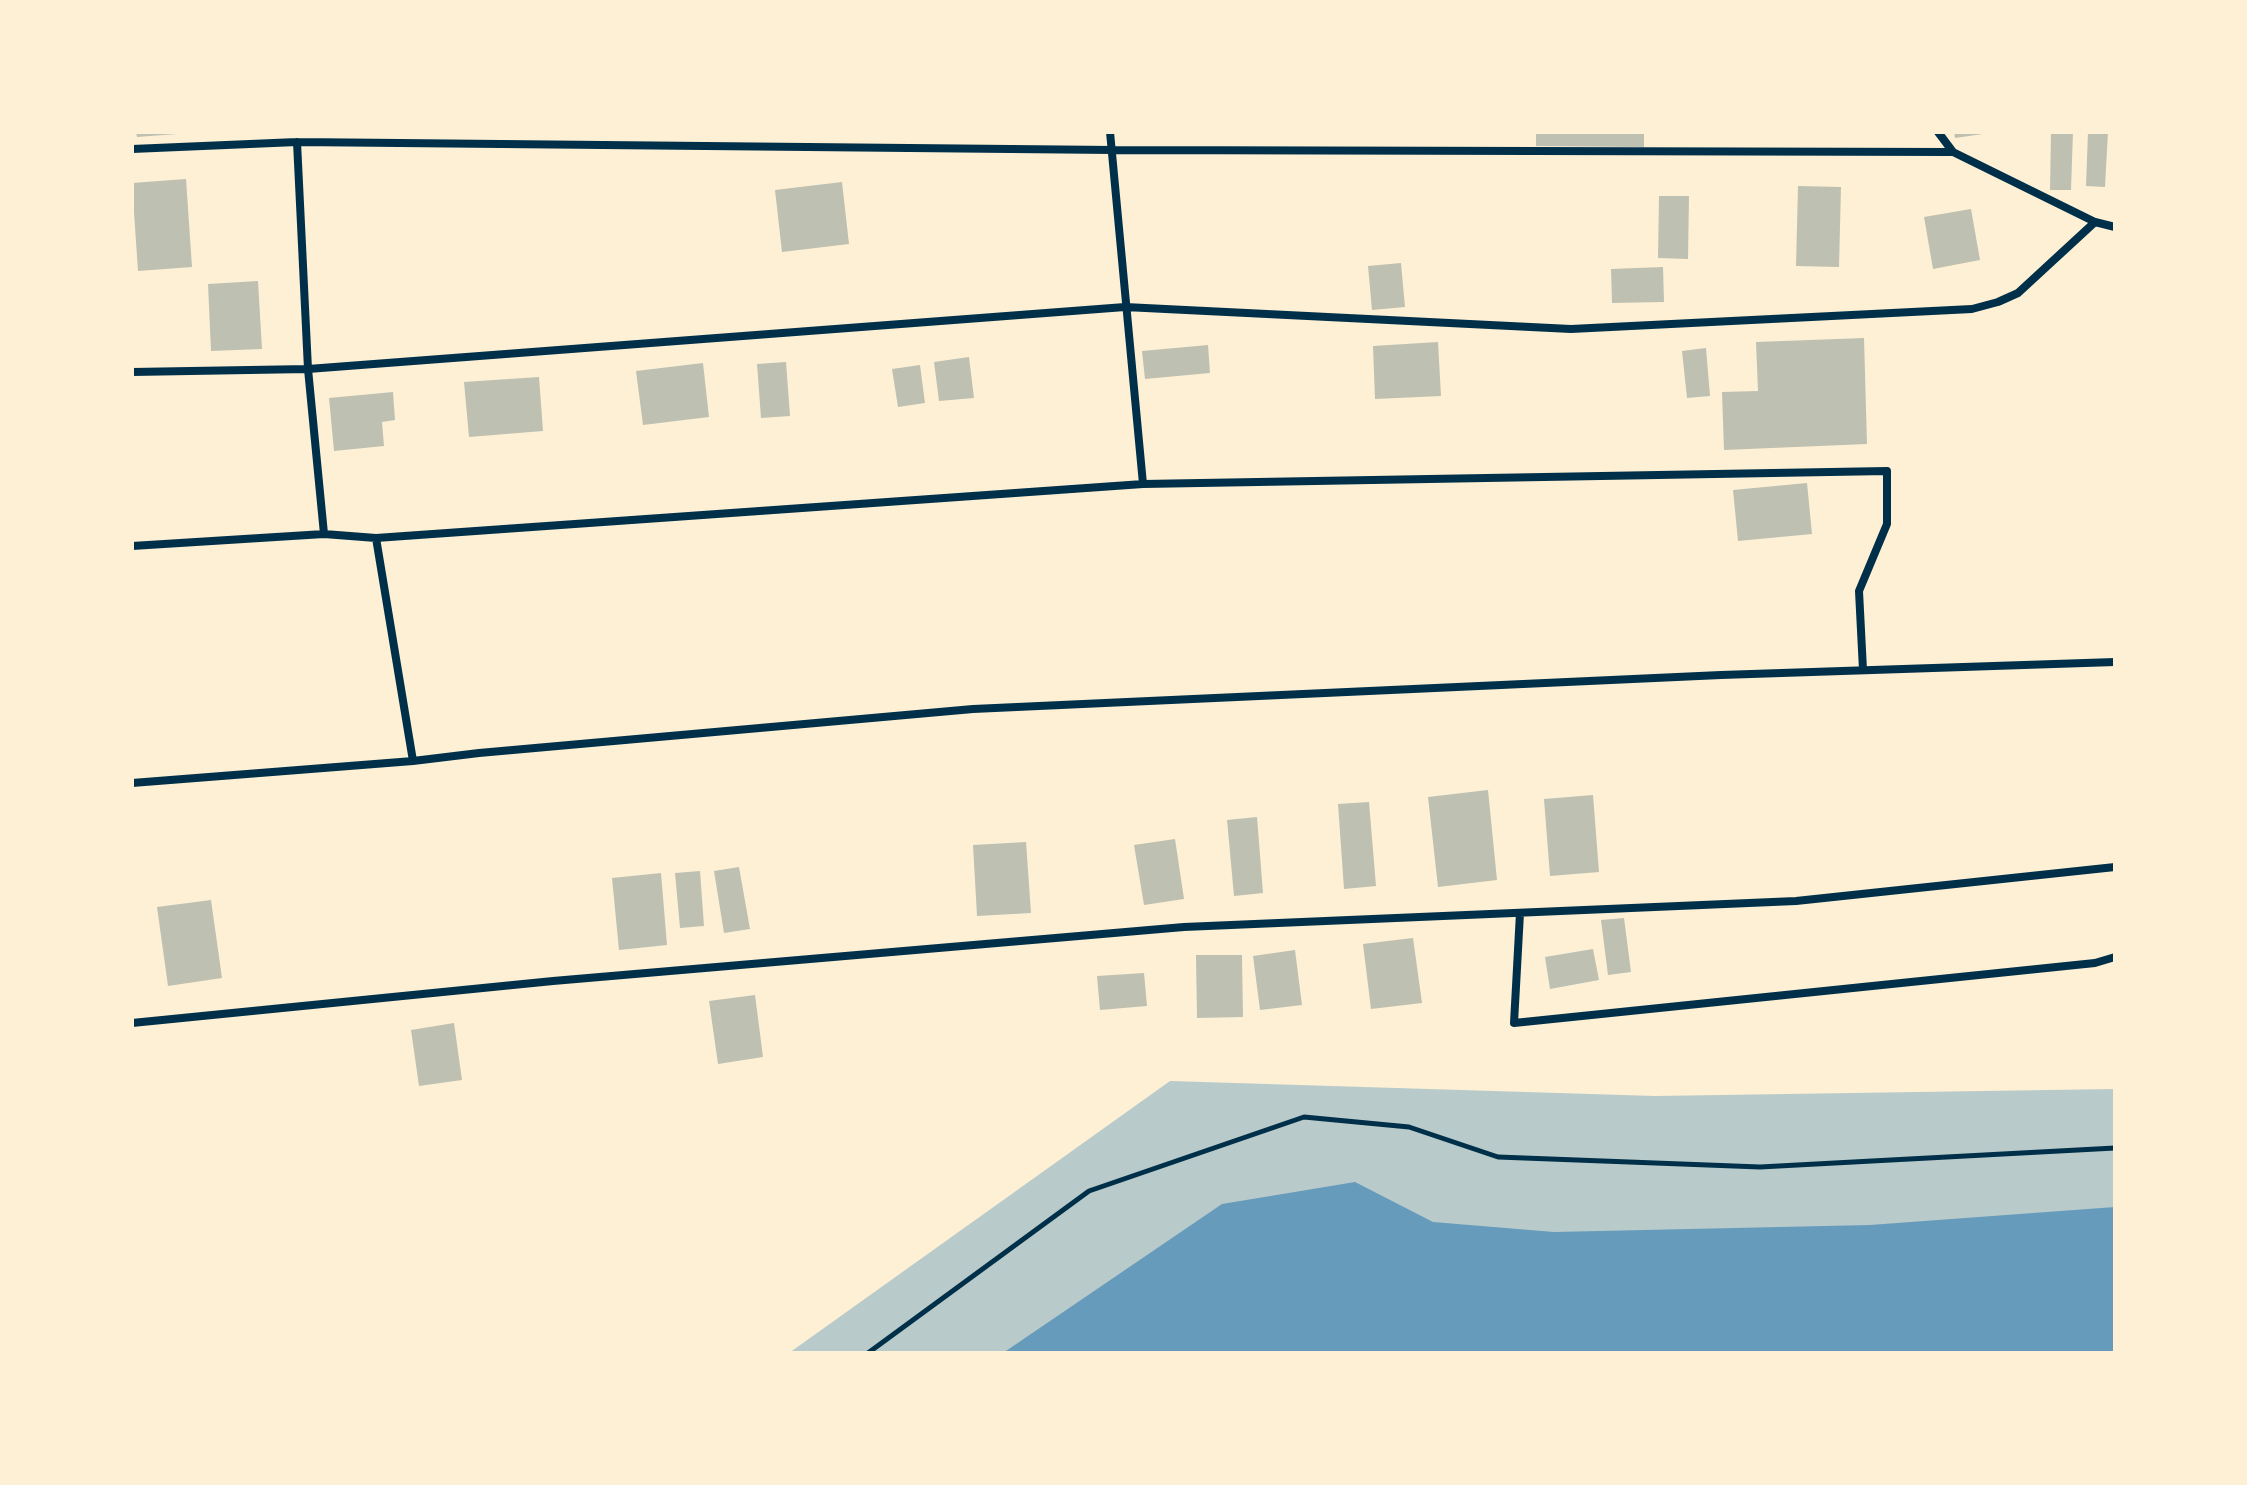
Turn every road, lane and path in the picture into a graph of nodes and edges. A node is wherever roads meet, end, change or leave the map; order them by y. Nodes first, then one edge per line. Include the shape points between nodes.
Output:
1 (1110, 132) edge
2 (1938, 132) edge
3 (297, 142) junction
4 (132, 149) edge
5 (1113, 150) junction
6 (1953, 152) junction
7 (2095, 222) junction
8 (2115, 227) edge
9 (1125, 307) junction
10 (308, 369) junction
11 (132, 372) edge
12 (1143, 484) junction
13 (324, 534) junction
14 (376, 538) junction
15 (132, 546) edge
16 (2115, 662) edge
17 (1863, 670) junction
18 (413, 761) junction
19 (132, 783) edge
20 (2115, 867) edge
21 (1520, 913) junction
22 (2115, 957) edge
23 (132, 1023) edge
24 (2115, 1148) edge
25 (868, 1353) edge

1 - 5 street
2 - 6 street
3 - 4 street
3 - 5 street
3 - 10 street
5 - 6 street
5 - 9 street
6 - 7 street
7 - 8 street
7 - 9 street via 2018,293 1972,309 1571,329
9 - 10 street
9 - 12 street
10 - 11 street
10 - 13 street
12 - 14 street
12 - 17 street via 1887,471 1887,524 1859,591
13 - 14 street
13 - 15 street
14 - 18 street
16 - 17 street
17 - 18 street via 973,709
18 - 19 street
20 - 21 street via 1796,901
21 - 22 street via 1514,1023
21 - 23 street via 1184,927
24 - 25 path via 1760,1167 1498,1157 1409,1127 1304,1117 1089,1191

